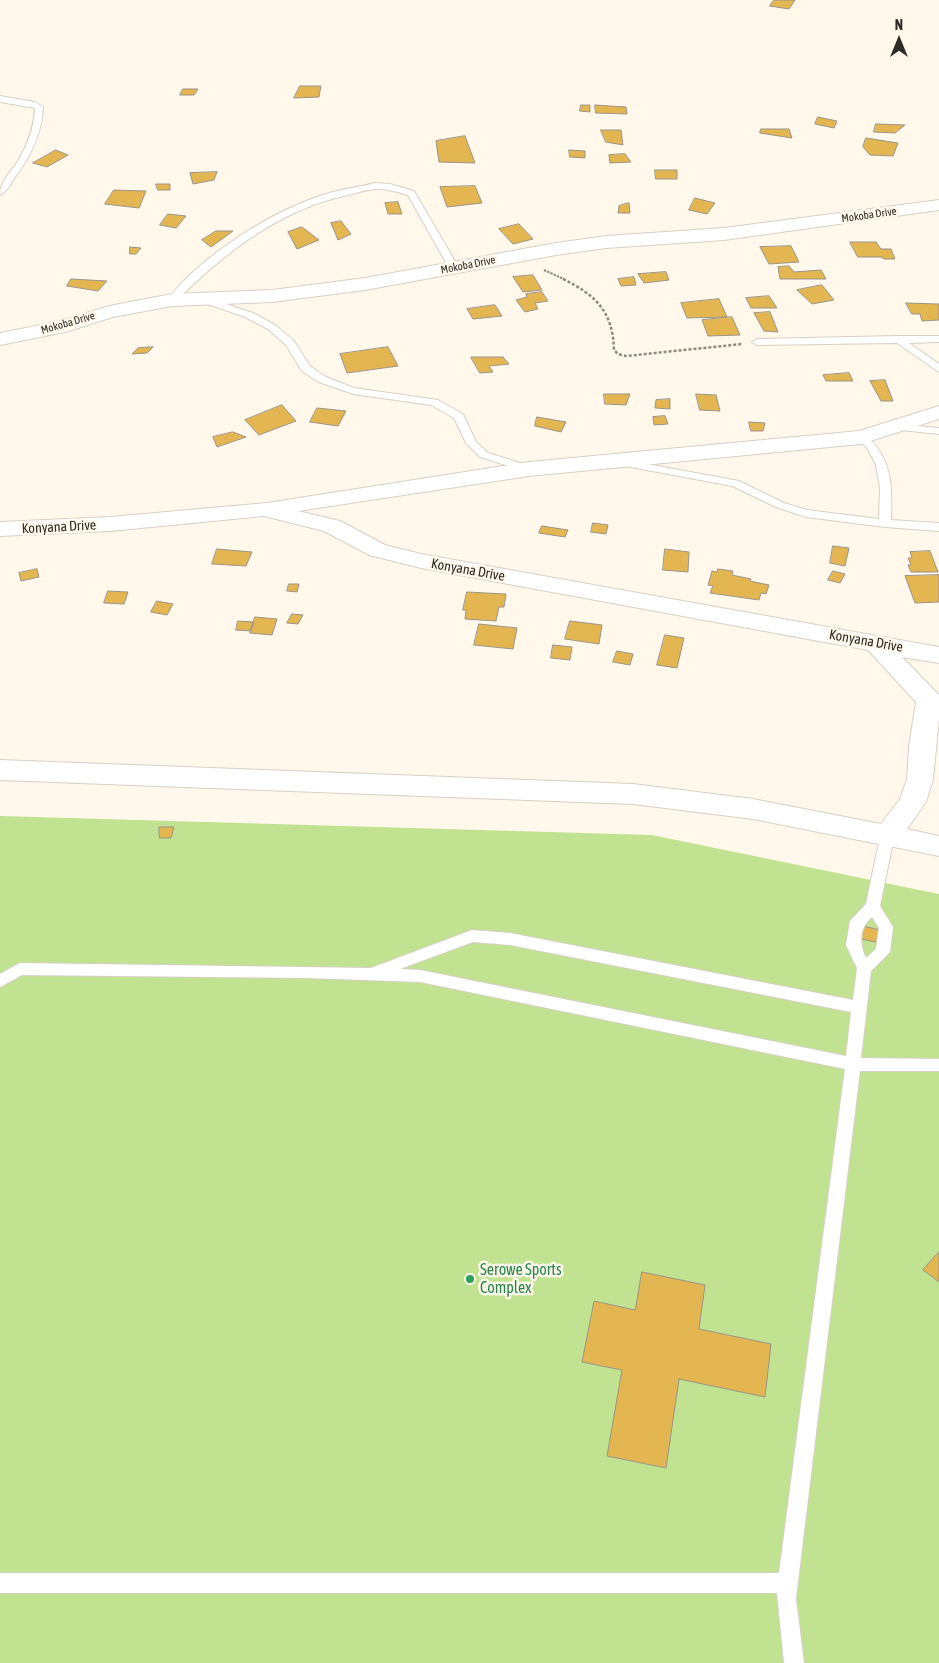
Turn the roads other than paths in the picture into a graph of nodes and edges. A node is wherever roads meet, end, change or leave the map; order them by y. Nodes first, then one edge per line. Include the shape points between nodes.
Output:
1 (0, 100) edge
2 (0, 192) edge
3 (939, 205) edge
4 (454, 268) junction
5 (201, 298) junction
6 (172, 300) junction
7 (0, 339) edge
8 (898, 339) junction
9 (939, 339) edge
10 (757, 342) road end
11 (939, 369) edge
12 (939, 412) edge
13 (895, 427) junction
14 (939, 431) edge
15 (861, 437) junction
16 (612, 461) junction
17 (528, 469) junction
18 (264, 509) junction
19 (885, 523) junction
20 (939, 527) edge
21 (0, 530) edge
22 (874, 642) junction
23 (939, 655) edge
24 (934, 695) edge
25 (0, 770) edge
26 (887, 837) junction
27 (939, 846) edge
28 (873, 907) junction
29 (864, 968) junction
30 (369, 974) junction
31 (0, 981) edge
32 (860, 1008) junction
33 (854, 1064) junction
34 (939, 1065) edge
35 (0, 1583) edge
36 (788, 1583) junction
37 (794, 1663) edge

1 - 2 lane via 35,104 39,113 28,151
3 - 4 street, Mokoba Drive via 796,226 606,242
4 - 5 street, Mokoba Drive via 272,296
4 - 6 lane via 411,193 375,186 329,196 285,215 204,268
5 - 6 street, Mokoba Drive
5 - 17 lane via 266,323 289,342 307,370 327,382 346,389 425,400 444,406 459,416 471,443 484,455
6 - 7 street, Mokoba Drive
8 - 9 lane
8 - 10 lane
8 - 11 lane
12 - 13 street
13 - 14 lane
13 - 15 street
15 - 16 street
15 - 19 lane via 872,445 880,458 887,496
16 - 17 street
16 - 19 lane via 735,483 780,505 806,513
17 - 18 street
18 - 21 street, Konyana Drive via 110,524
18 - 22 street, Konyana Drive via 332,526 377,550 421,561
19 - 20 lane
22 - 23 street, Konyana Drive
22 - 24 street
24 - 26 street via 922,746 920,778 912,802
25 - 26 street via 633,794 753,809
26 - 27 street
26 - 28 lane
28 - 29 lane via 858,921 853,945
28 - 29 lane via 886,927 883,952
29 - 32 lane
30 - 31 lane via 20,969
30 - 32 lane via 472,936 510,939
30 - 33 lane via 420,976
32 - 33 lane
33 - 34 lane
33 - 36 lane
35 - 36 lane
36 - 37 lane via 786,1598

